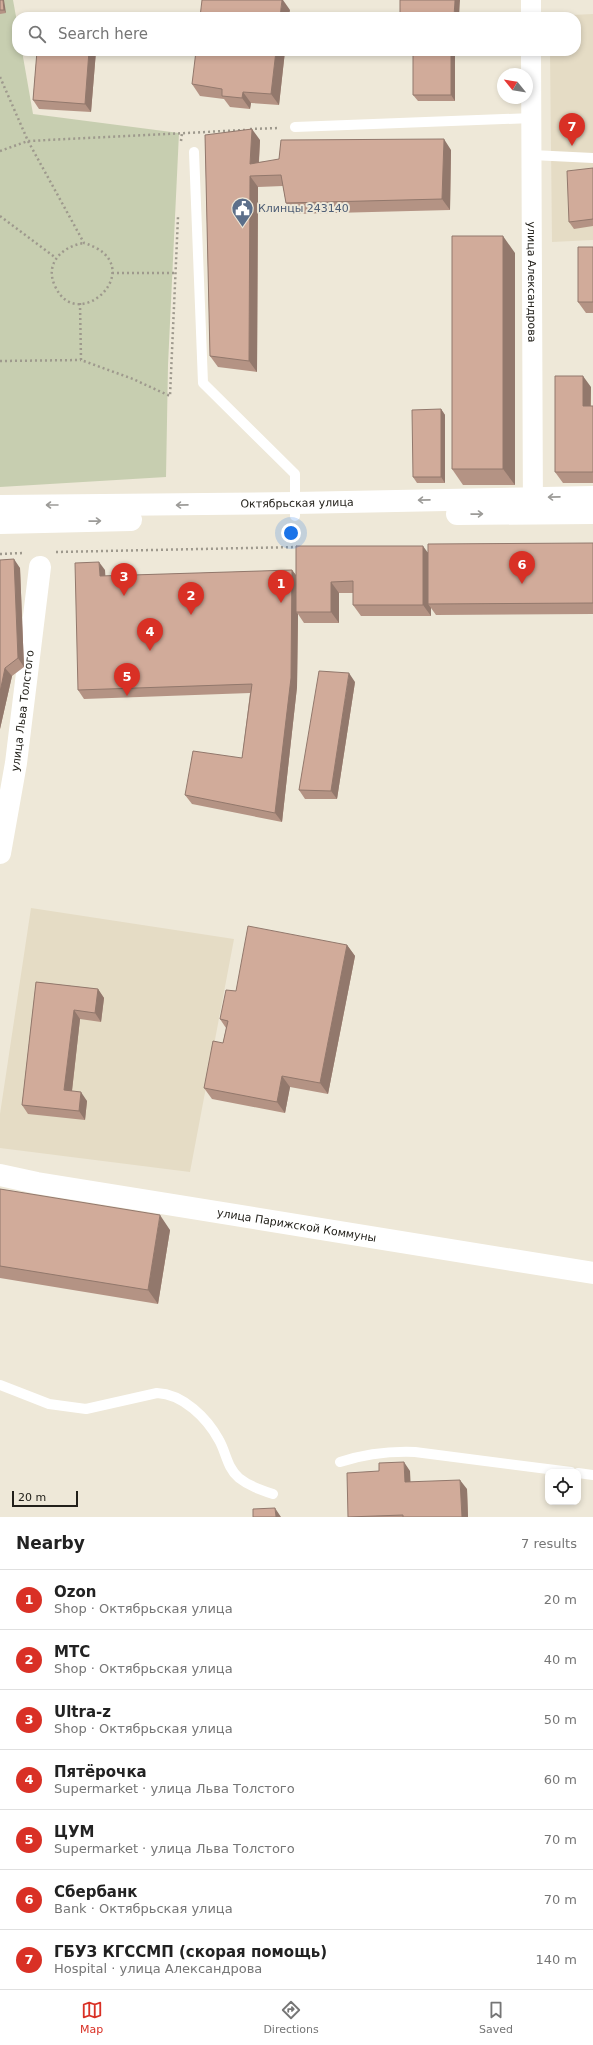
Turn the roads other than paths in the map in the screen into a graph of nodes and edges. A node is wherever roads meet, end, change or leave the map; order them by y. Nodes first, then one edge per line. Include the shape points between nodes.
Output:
1 (531, 0) edge
2 (531, 12) edge
3 (531, 56) edge
4 (532, 118) junction
5 (295, 127) road end
6 (194, 152) dead end
7 (532, 155) junction
8 (593, 158) edge
9 (593, 497) edge
10 (0, 506) edge
11 (533, 506) junction
12 (295, 510) junction
13 (593, 513) edge
14 (0, 523) edge
15 (32, 560) road end
16 (0, 853) edge
17 (0, 1175) edge
18 (593, 1273) edge
19 (0, 1385) edge
20 (340, 1462) dead end
21 (548, 1469) edge
22 (581, 1473) edge
23 (593, 1475) edge
24 (273, 1494) dead end

1 - 2 street
3 - 4 street, улица Александрова
4 - 5 lane
4 - 7 street, улица Александрова
6 - 12 lane via 203,383 295,474
7 - 8 lane
7 - 11 street, улица Александрова
9 -> 11 main road, Октябрьская улица
12 -> 10 main road, Октябрьская улица
11 - 12 main road, Октябрьская улица
11 - 13 main road, Октябрьская улица
14 -> 12 main road, Октябрьская улица
15 - 16 main road, улица Льва Толстого via 16,763
17 - 18 main road, улица Парижской Коммуны
19 - 24 lane via 49,1404 86,1409 157,1393 168,1393 188,1404 208,1425 219,1440 229,1465 238,1477
20 - 21 lane via 366,1454 390,1451
22 - 23 lane

